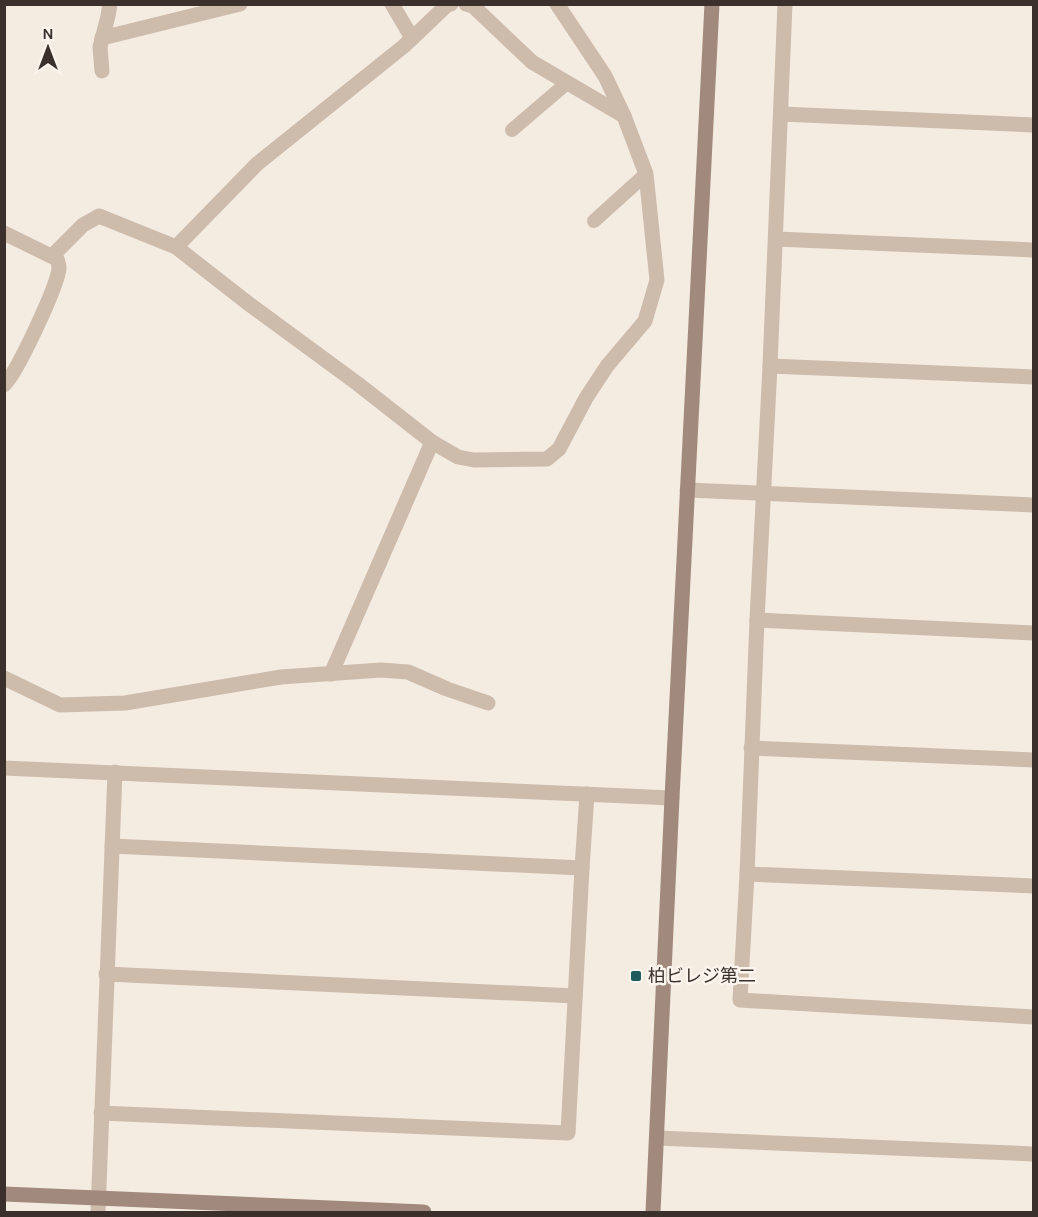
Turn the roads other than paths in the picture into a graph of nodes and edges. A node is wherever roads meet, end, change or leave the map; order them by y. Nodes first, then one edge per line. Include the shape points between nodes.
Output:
1 (110, 4) edge
2 (240, 4) edge
3 (392, 4) edge
4 (451, 4) edge
5 (466, 4) edge
6 (557, 4) edge
7 (712, 4) edge
8 (785, 4) edge
9 (102, 38) junction
10 (412, 38) junction
11 (102, 72) dead end
12 (567, 83) junction
13 (781, 114) junction
14 (624, 116) junction
15 (1034, 125) edge
16 (512, 130) dead end
17 (646, 174) junction
18 (594, 221) dead end
19 (4, 233) edge
20 (776, 239) junction
21 (176, 248) junction
22 (1034, 250) edge
23 (52, 256) junction
24 (770, 366) junction
25 (1034, 377) edge
26 (4, 385) edge
27 (432, 442) junction
28 (687, 490) junction
29 (764, 492) junction
30 (1034, 505) edge
31 (757, 620) junction
32 (1034, 633) edge
33 (331, 674) junction
34 (4, 678) edge
35 (488, 703) dead end
36 (751, 748) junction
37 (1034, 760) edge
38 (4, 768) edge
39 (115, 772) junction
40 (587, 794) junction
41 (672, 798) junction
42 (112, 846) junction
43 (582, 868) junction
44 (747, 874) junction
45 (1034, 885) edge
46 (106, 974) junction
47 (575, 996) junction
48 (1034, 1017) edge
49 (101, 1113) junction
50 (657, 1138) junction
51 (1034, 1154) edge
52 (4, 1194) edge
53 (98, 1205) edge
54 (424, 1212) edge
55 (653, 1212) edge

1 - 9 street
2 - 9 street
3 - 10 street
4 - 10 street
5 - 12 street via 473,6 532,62
6 - 14 street via 605,76
7 - 28 street
8 - 13 street
9 - 11 street
10 - 21 street via 257,164
12 - 14 street
12 - 16 lane
13 - 15 street
13 - 20 street
14 - 17 street
17 - 18 lane
17 - 27 street via 657,280 645,321 586,398 559,449 547,459 474,460 458,457
19 - 23 street
20 - 22 street
20 - 24 street
21 - 23 street via 99,216 82,225
21 - 27 street
23 - 26 street via 59,269 52,291 10,380
24 - 25 street
24 - 29 street
27 - 33 street
28 - 29 street
28 - 41 street
29 - 30 street
29 - 31 street
31 - 32 street
31 - 36 street
33 - 34 street via 281,677 125,703 60,705
33 - 35 street via 408,672
36 - 37 street
36 - 44 street
38 - 39 street
39 - 40 street
39 - 42 street
40 - 41 street
40 - 43 street
41 - 50 street
42 - 43 street
42 - 46 street
43 - 47 street
44 - 45 street
44 - 48 street via 740,1000
46 - 47 street
46 - 49 street
47 - 49 street via 568,1133
49 - 53 street
50 - 51 street
50 - 55 street
52 - 53 street
53 - 54 street

